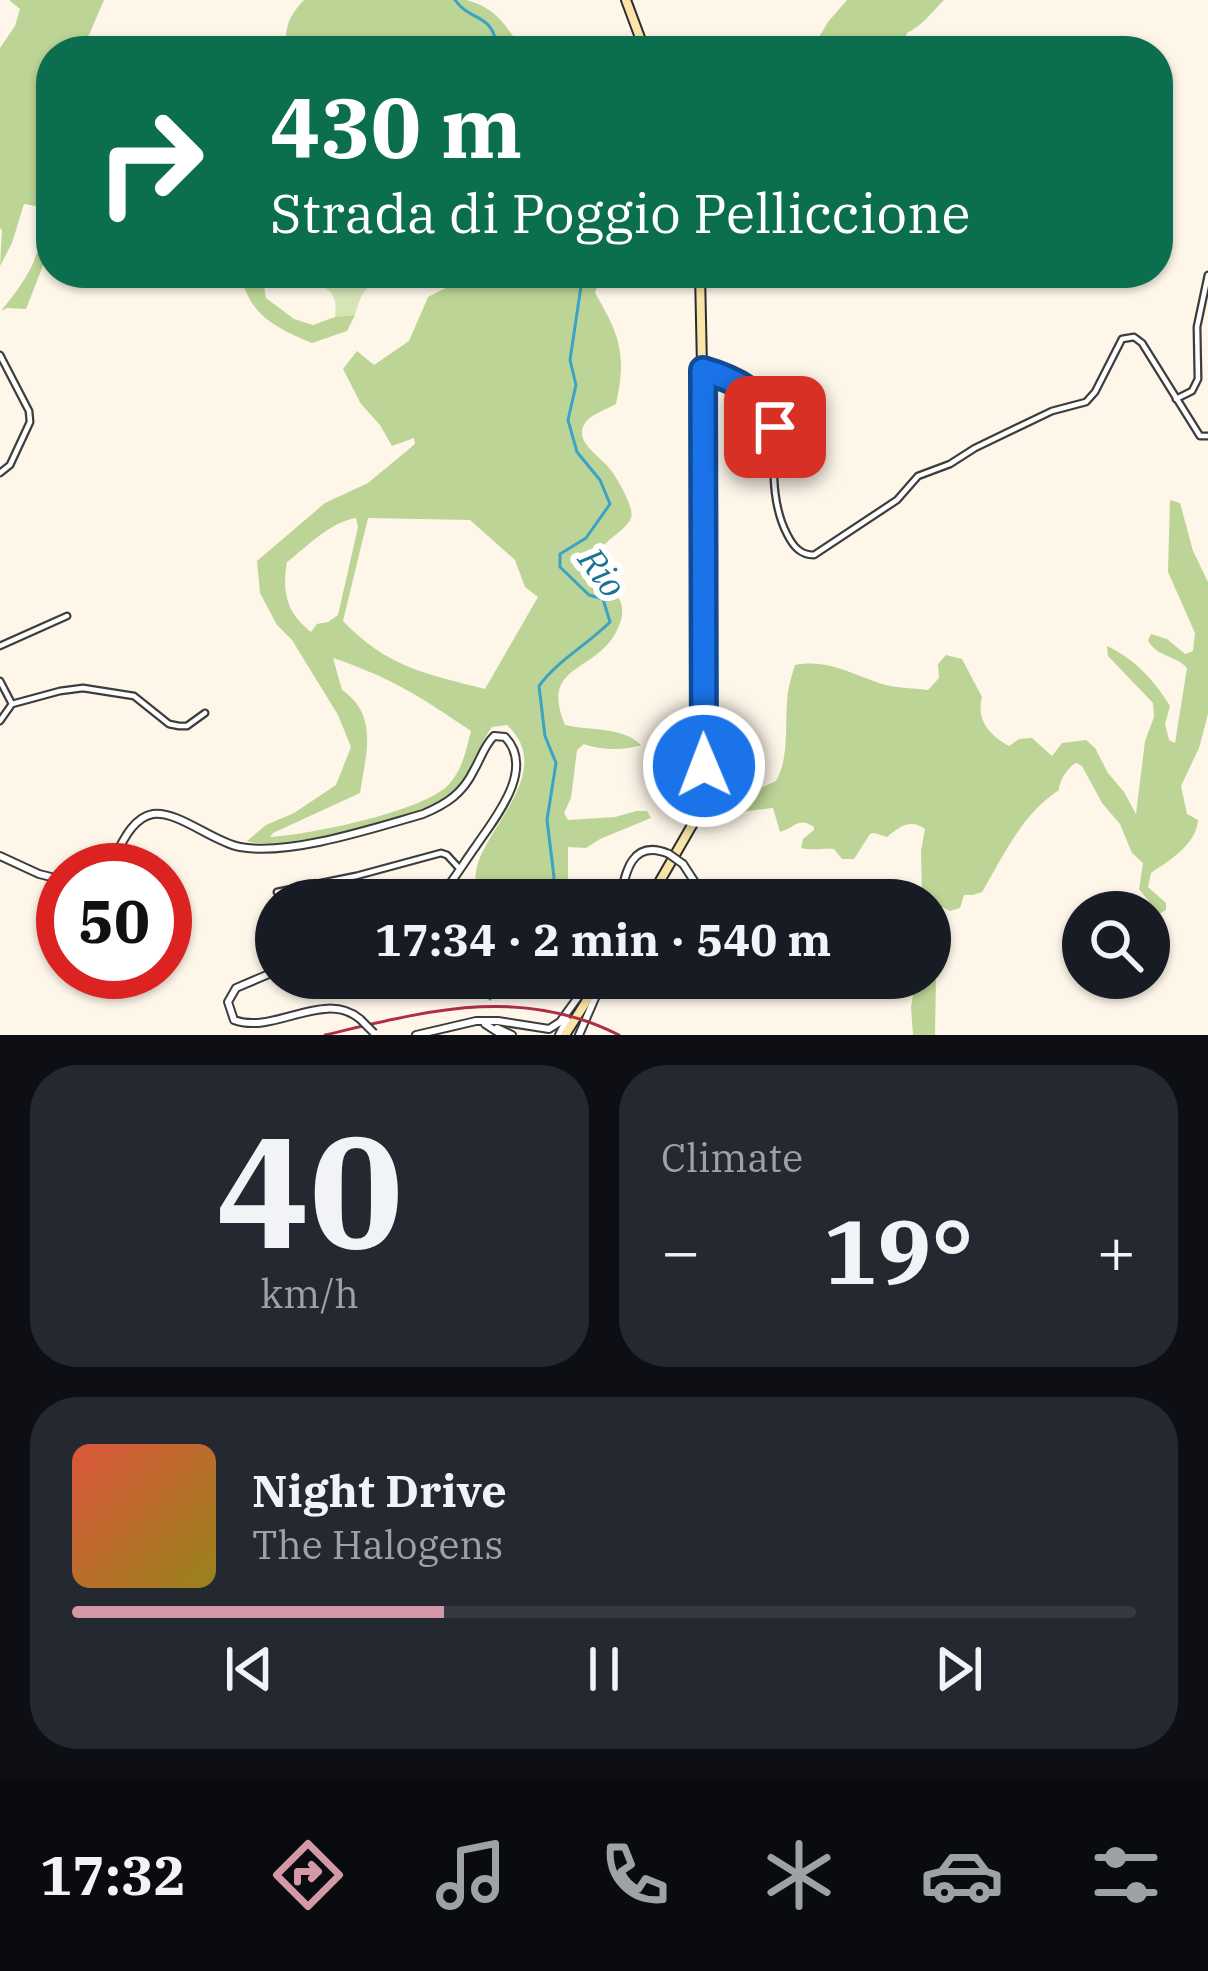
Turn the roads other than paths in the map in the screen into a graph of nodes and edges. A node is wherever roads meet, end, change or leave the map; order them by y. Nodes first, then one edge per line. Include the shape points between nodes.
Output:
1 (626, 0) edge
2 (639, 36) edge
3 (1208, 274) edge
4 (700, 288) edge
5 (0, 355) edge
6 (703, 370) junction
7 (1176, 399) junction
8 (1208, 436) edge
9 (0, 473) edge
10 (67, 616) dead end
11 (0, 646) edge
12 (0, 681) edge
13 (12, 704) junction
14 (206, 713) dead end
15 (0, 721) edge
16 (123, 843) edge
17 (0, 856) edge
18 (460, 869) junction
19 (36, 873) edge
20 (341, 879) edge
21 (453, 879) edge
22 (625, 879) edge
23 (661, 879) edge
24 (693, 879) edge
25 (255, 979) edge
26 (578, 999) edge
27 (581, 999) edge
28 (588, 999) edge
29 (594, 999) edge
30 (476, 1021) junction
31 (493, 1027) junction
32 (549, 1029) junction
33 (375, 1034) edge
34 (416, 1035) edge
35 (502, 1035) edge
36 (512, 1035) edge
37 (540, 1035) edge
38 (568, 1035) edge

1 - 2 main road
3 - 7 street via 1196,327 1198,379
4 - 6 main road
5 - 9 street via 30,422
6 - 7 street via 727,376 770,410 777,510 793,545 814,556 897,500 918,476 1052,410 1086,402 1122,339 1142,343
6 - 23 main road via 703,778 695,820
7 - 8 street via 1200,436
10 - 11 street
12 - 13 street
13 - 14 street via 83,688 134,696 169,724 187,725
13 - 15 street
16 - 18 street via 148,815 264,849 423,814 464,789 487,742 501,735 515,759 509,795
17 - 19 street
18 - 20 street via 441,853
18 - 21 street
22 - 24 street, bridge via 637,855 657,849
25 - 33 street, bridge via 233,991 234,1020 334,1008
26 - 32 street
27 - 38 street
28 - 38 main road
29 - 38 street
30 - 31 street
30 - 32 street
30 - 34 street
31 - 35 street
31 - 36 street
32 - 37 street

